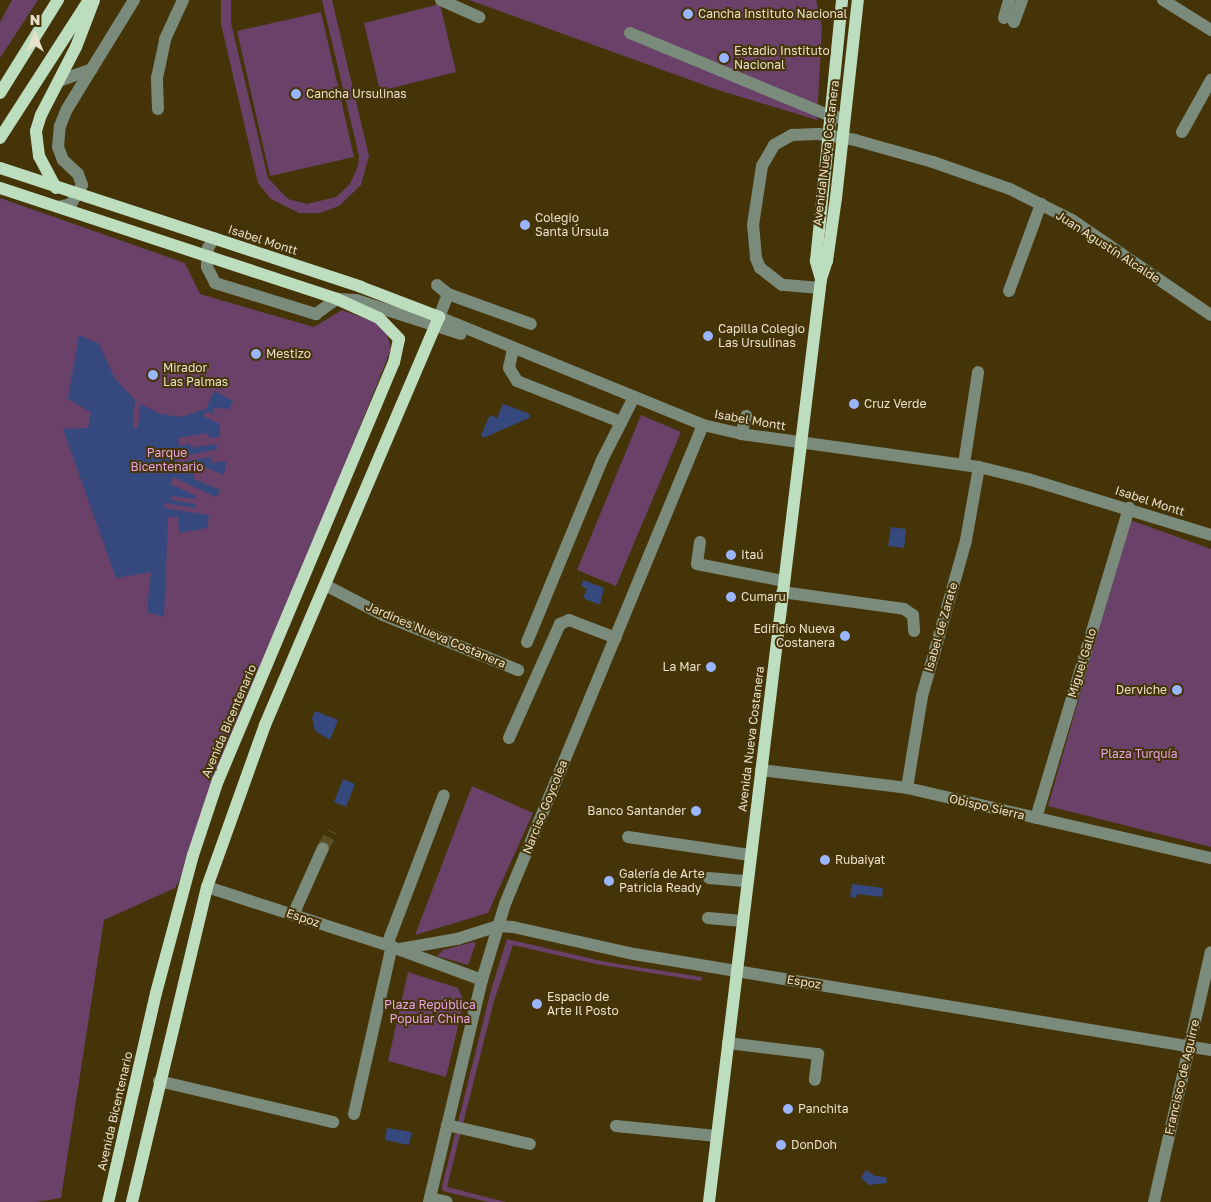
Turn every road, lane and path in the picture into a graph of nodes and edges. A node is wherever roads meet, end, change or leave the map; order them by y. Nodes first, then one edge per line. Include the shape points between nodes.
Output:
1 (58, 0) edge
2 (90, 0) edge
3 (94, 0) edge
4 (134, 0) edge
5 (183, 0) edge
6 (441, 0) edge
7 (836, 0) edge
8 (842, 0) edge
9 (858, 0) edge
10 (1009, 0) edge
11 (1022, 0) edge
12 (1163, 0) edge
13 (480, 17) dead end
14 (840, 17) junction
15 (1211, 30) edge
16 (630, 33) dead end
17 (92, 69) junction
18 (1211, 80) edge
19 (59, 81) junction
20 (0, 94) edge
21 (158, 109) dead end
22 (830, 116) junction
23 (843, 118) junction
24 (1182, 132) dead end
25 (828, 135) junction
26 (842, 137) junction
27 (0, 138) edge
28 (0, 168) edge
29 (0, 188) edge
30 (56, 188) junction
31 (79, 195) junction
32 (1042, 204) junction
33 (58, 207) junction
34 (214, 238) junction
35 (207, 254) junction
36 (820, 283) junction
37 (436, 285) dead end
38 (1009, 291) dead end
39 (448, 294) junction
40 (337, 299) junction
41 (1211, 315) edge
42 (437, 322) junction
43 (531, 324) dead end
44 (514, 349) junction
45 (978, 372) dead end
46 (634, 396) junction
47 (746, 416) dead end
48 (622, 422) junction
49 (703, 425) junction
50 (741, 434) junction
51 (800, 443) junction
52 (964, 464) junction
53 (979, 467) junction
54 (1129, 508) junction
55 (1211, 535) edge
56 (700, 542) dead end
57 (327, 586) junction
58 (783, 587) junction
59 (914, 631) dead end
60 (616, 638) junction
61 (527, 642) dead end
62 (518, 670) dead end
63 (509, 738) dead end
64 (761, 770) junction
65 (907, 788) junction
66 (444, 795) dead end
67 (1036, 818) junction
68 (628, 837) dead end
69 (324, 848) tunnel mouth
70 (750, 855) junction
71 (1211, 858) edge
72 (709, 878) dead end
73 (747, 881) junction
74 (207, 887) junction
75 (293, 915) junction
76 (708, 918) dead end
77 (742, 921) junction
78 (498, 926) junction
79 (393, 947) junction
80 (1211, 952) edge
81 (736, 971) junction
82 (482, 980) junction
83 (728, 1044) junction
84 (1190, 1045) junction
85 (1211, 1050) edge
86 (815, 1080) dead end
87 (159, 1081) junction
88 (354, 1114) dead end
89 (333, 1122) dead end
90 (447, 1125) junction
91 (616, 1126) dead end
92 (717, 1136) junction
93 (530, 1144) dead end
94 (430, 1200) edge
95 (108, 1202) edge
96 (132, 1202) edge
97 (447, 1202) edge
98 (709, 1202) edge
99 (1154, 1202) edge

1 - 20 main road
2 - 27 main road
3 - 19 main road
4 - 17 street
5 - 21 street via 165,39 157,78
6 - 13 street
7 - 14 main road, Avenida Nueva Costanera
8 - 14 main road, Avenida Nueva Costanera
9 - 23 main road, Avenida Nueva Costanera
10 - 11 street via 1009,20
12 - 15 street
14 - 22 main road, Avenida Nueva Costanera
16 - 22 street
17 - 19 street
17 - 31 street via 60,126 58,147 63,160 78,174 82,184
18 - 24 street
19 - 30 main road via 41,115 36,139 43,168
22 - 23 street
22 - 25 main road, Avenida Nueva Costanera
23 - 26 main road, Avenida Nueva Costanera
25 - 26 street, Juan Agustín Alcalde
25 - 36 main road, Avenida Nueva Costanera via 816,261
25 - 36 street, Juan Agustín Alcalde via 792,135 774,145 762,166 753,225 753,244 760,268 782,285
26 - 32 street, Juan Agustín Alcalde via 982,178
26 - 36 main road, Avenida Nueva Costanera via 827,261
28 - 30 main road, Isabel Montt
29 - 33 main road, Isabel Montt
30 - 31 main road, Isabel Montt
31 - 33 street via 72,204
31 - 34 main road, Isabel Montt
32 - 38 street
32 - 41 street, Juan Agustín Alcalde via 1072,220
33 - 35 main road, Isabel Montt
34 - 35 street
34 - 42 main road, Isabel Montt
35 - 40 main road, Isabel Montt
35 - 40 street via 207,267 215,283 316,314
36 - 51 main road, Avenida Nueva Costanera
37 - 39 street
39 - 42 street
39 - 43 street
40 - 42 street, Isabel Montt via 356,300
40 - 95 main road, Avenida Bicentenario via 389,326 399,339 398,350 218,780 193,855 163,967
42 - 44 street, Isabel Montt
42 - 57 main road
44 - 46 street, Isabel Montt
44 - 48 street via 509,368 517,381
45 - 52 street
46 - 48 street
46 - 49 street, Isabel Montt
47 - 50 street
48 - 61 street via 602,460
49 - 50 street, Isabel Montt
49 - 60 street, Narciso Goycolea
50 - 51 street, Isabel Montt
51 - 52 street, Isabel Montt
51 - 58 main road, Avenida Nueva Costanera
52 - 53 street, Isabel Montt
53 - 54 street, Isabel Montt
53 - 65 street, Isabel de Zarate via 966,540 922,696
54 - 55 street, Isabel Montt
54 - 67 street, Miguel Gallo
56 - 58 street via 698,564
57 - 62 street, Jardines Nueva Costanera via 383,615
57 - 74 main road via 265,725
58 - 59 street via 904,609 913,615
58 - 64 main road, Avenida Nueva Costanera
60 - 63 street via 569,620 560,624
60 - 78 street, Narciso Goycolea
64 - 65 street, Obispo Sierra
64 - 70 main road, Avenida Nueva Costanera
65 - 67 street, Obispo Sierra
66 - 79 street
67 - 71 street, Obispo Sierra
68 - 70 street
69 - 75 street
70 - 73 main road, Avenida Nueva Costanera
72 - 73 street
73 - 77 main road, Avenida Nueva Costanera
74 - 75 street, Espoz
74 - 87 main road
75 - 79 street, Espoz
76 - 77 street
77 - 81 main road, Avenida Nueva Costanera
78 - 79 street, Espoz via 457,939
78 - 81 street, Espoz
78 - 82 street, Narciso Goycolea
79 - 82 street, Espoz
79 - 88 street
80 - 84 street, Francisco de Aguirre
81 - 83 main road, Avenida Nueva Costanera
81 - 84 street, Espoz
82 - 90 street, Narciso Goycolea
83 - 86 street via 818,1054
83 - 92 main road, Avenida Nueva Costanera
84 - 85 street, Espoz
84 - 99 street, Francisco de Aguirre
87 - 89 street
87 - 96 main road
90 - 93 street
90 - 94 street, Narciso Goycolea
91 - 92 street
92 - 98 main road, Avenida Nueva Costanera
94 - 97 street

